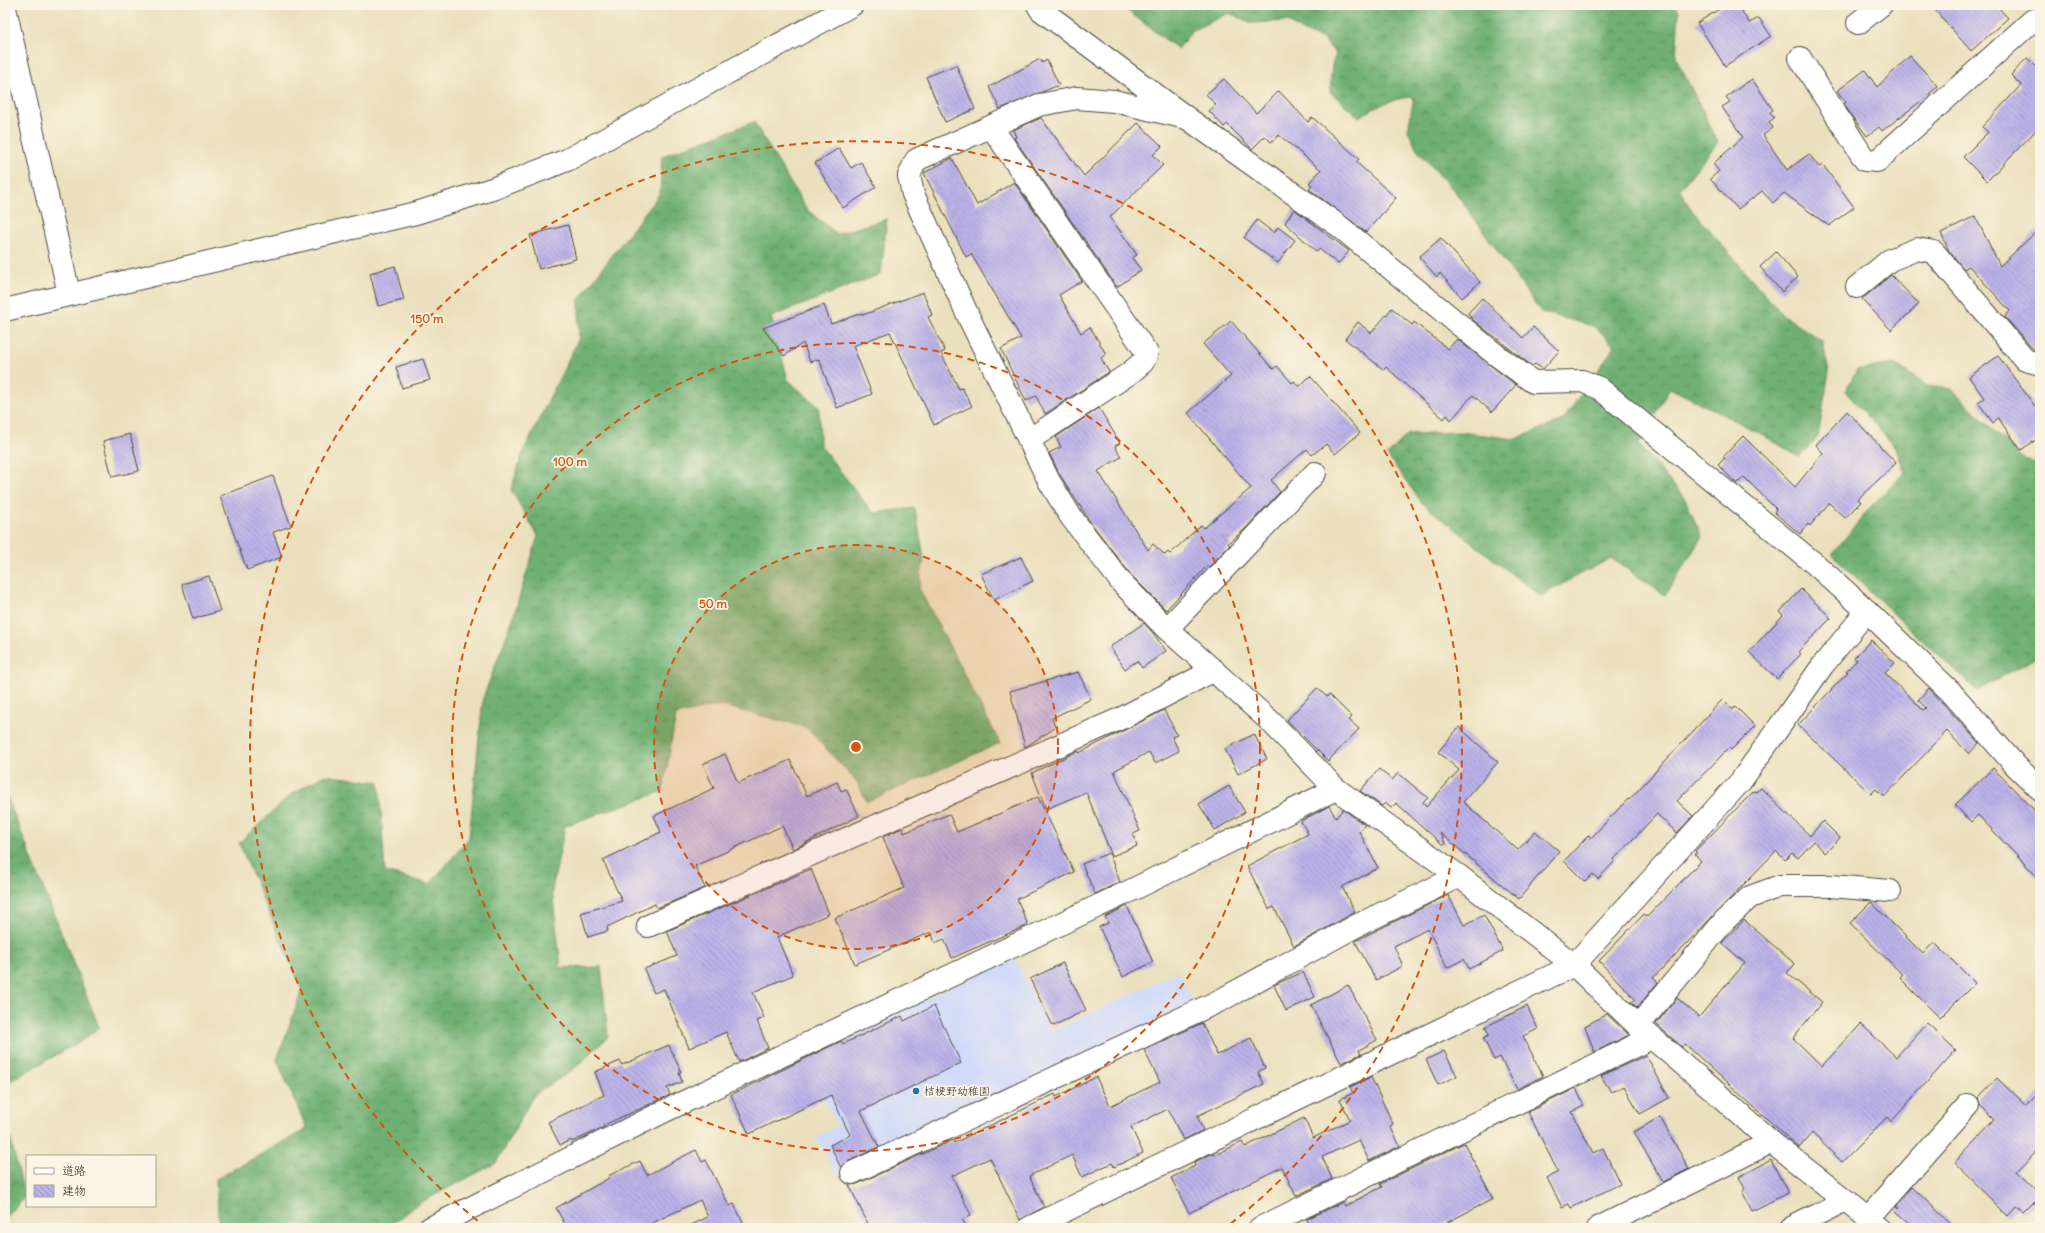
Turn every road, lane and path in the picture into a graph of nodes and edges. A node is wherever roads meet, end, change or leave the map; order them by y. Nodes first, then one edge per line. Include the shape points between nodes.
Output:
1 (852, 5) edge
2 (1038, 5) edge
3 (1881, 5) edge
4 (5, 8) edge
5 (2032, 17) edge
6 (1858, 23) dead end
7 (1800, 58) dead end
8 (1187, 118) junction
9 (992, 128) junction
10 (1857, 287) dead end
11 (69, 294) junction
12 (5, 310) edge
13 (2040, 361) edge
14 (1029, 440) junction
15 (1315, 473) dead end
16 (1867, 611) junction
17 (1167, 629) junction
18 (1214, 670) junction
19 (1336, 789) junction
20 (2040, 789) edge
21 (1459, 876) junction
22 (1890, 891) dead end
23 (648, 926) dead end
24 (1574, 966) junction
25 (1644, 1032) junction
26 (1968, 1105) dead end
27 (1772, 1142) junction
28 (852, 1173) dead end
29 (1846, 1201) junction
30 (1874, 1223) edge
31 (430, 1228) edge
32 (1029, 1228) edge
33 (1260, 1228) edge
34 (1598, 1228) edge
35 (1791, 1228) edge

1 - 11 street via 567,160 492,189 416,213
2 - 8 street via 1041,10
3 - 6 street
4 - 11 street
5 - 7 street via 1877,161 1865,160
8 - 9 street via 1114,102 1077,98 1039,105
8 - 16 street via 1339,226 1533,382 1582,381 1599,388 1815,564
9 - 14 street via 916,160 909,176 913,194 970,320
9 - 14 street via 1146,353 1143,362 1130,373
10 - 13 street via 1890,260 1917,250 1934,252 2025,360 2036,363
11 - 12 street
14 - 17 street via 1049,481 1071,517 1122,583
15 - 17 street
16 - 20 street via 1950,691 2016,766
16 - 24 street via 1823,665 1741,781
17 - 18 street
18 - 19 street via 1270,721
18 - 23 street via 1124,717
19 - 21 street
19 - 31 street via 1134,889 667,1110
21 - 24 street
21 - 28 street via 1356,926 1221,1000
22 - 25 street via 1831,886 1780,886 1750,897 1724,921
24 - 25 street
24 - 32 street
25 - 27 street
25 - 33 street
26 - 30 street
27 - 29 street
27 - 34 street
29 - 30 street
29 - 35 street

